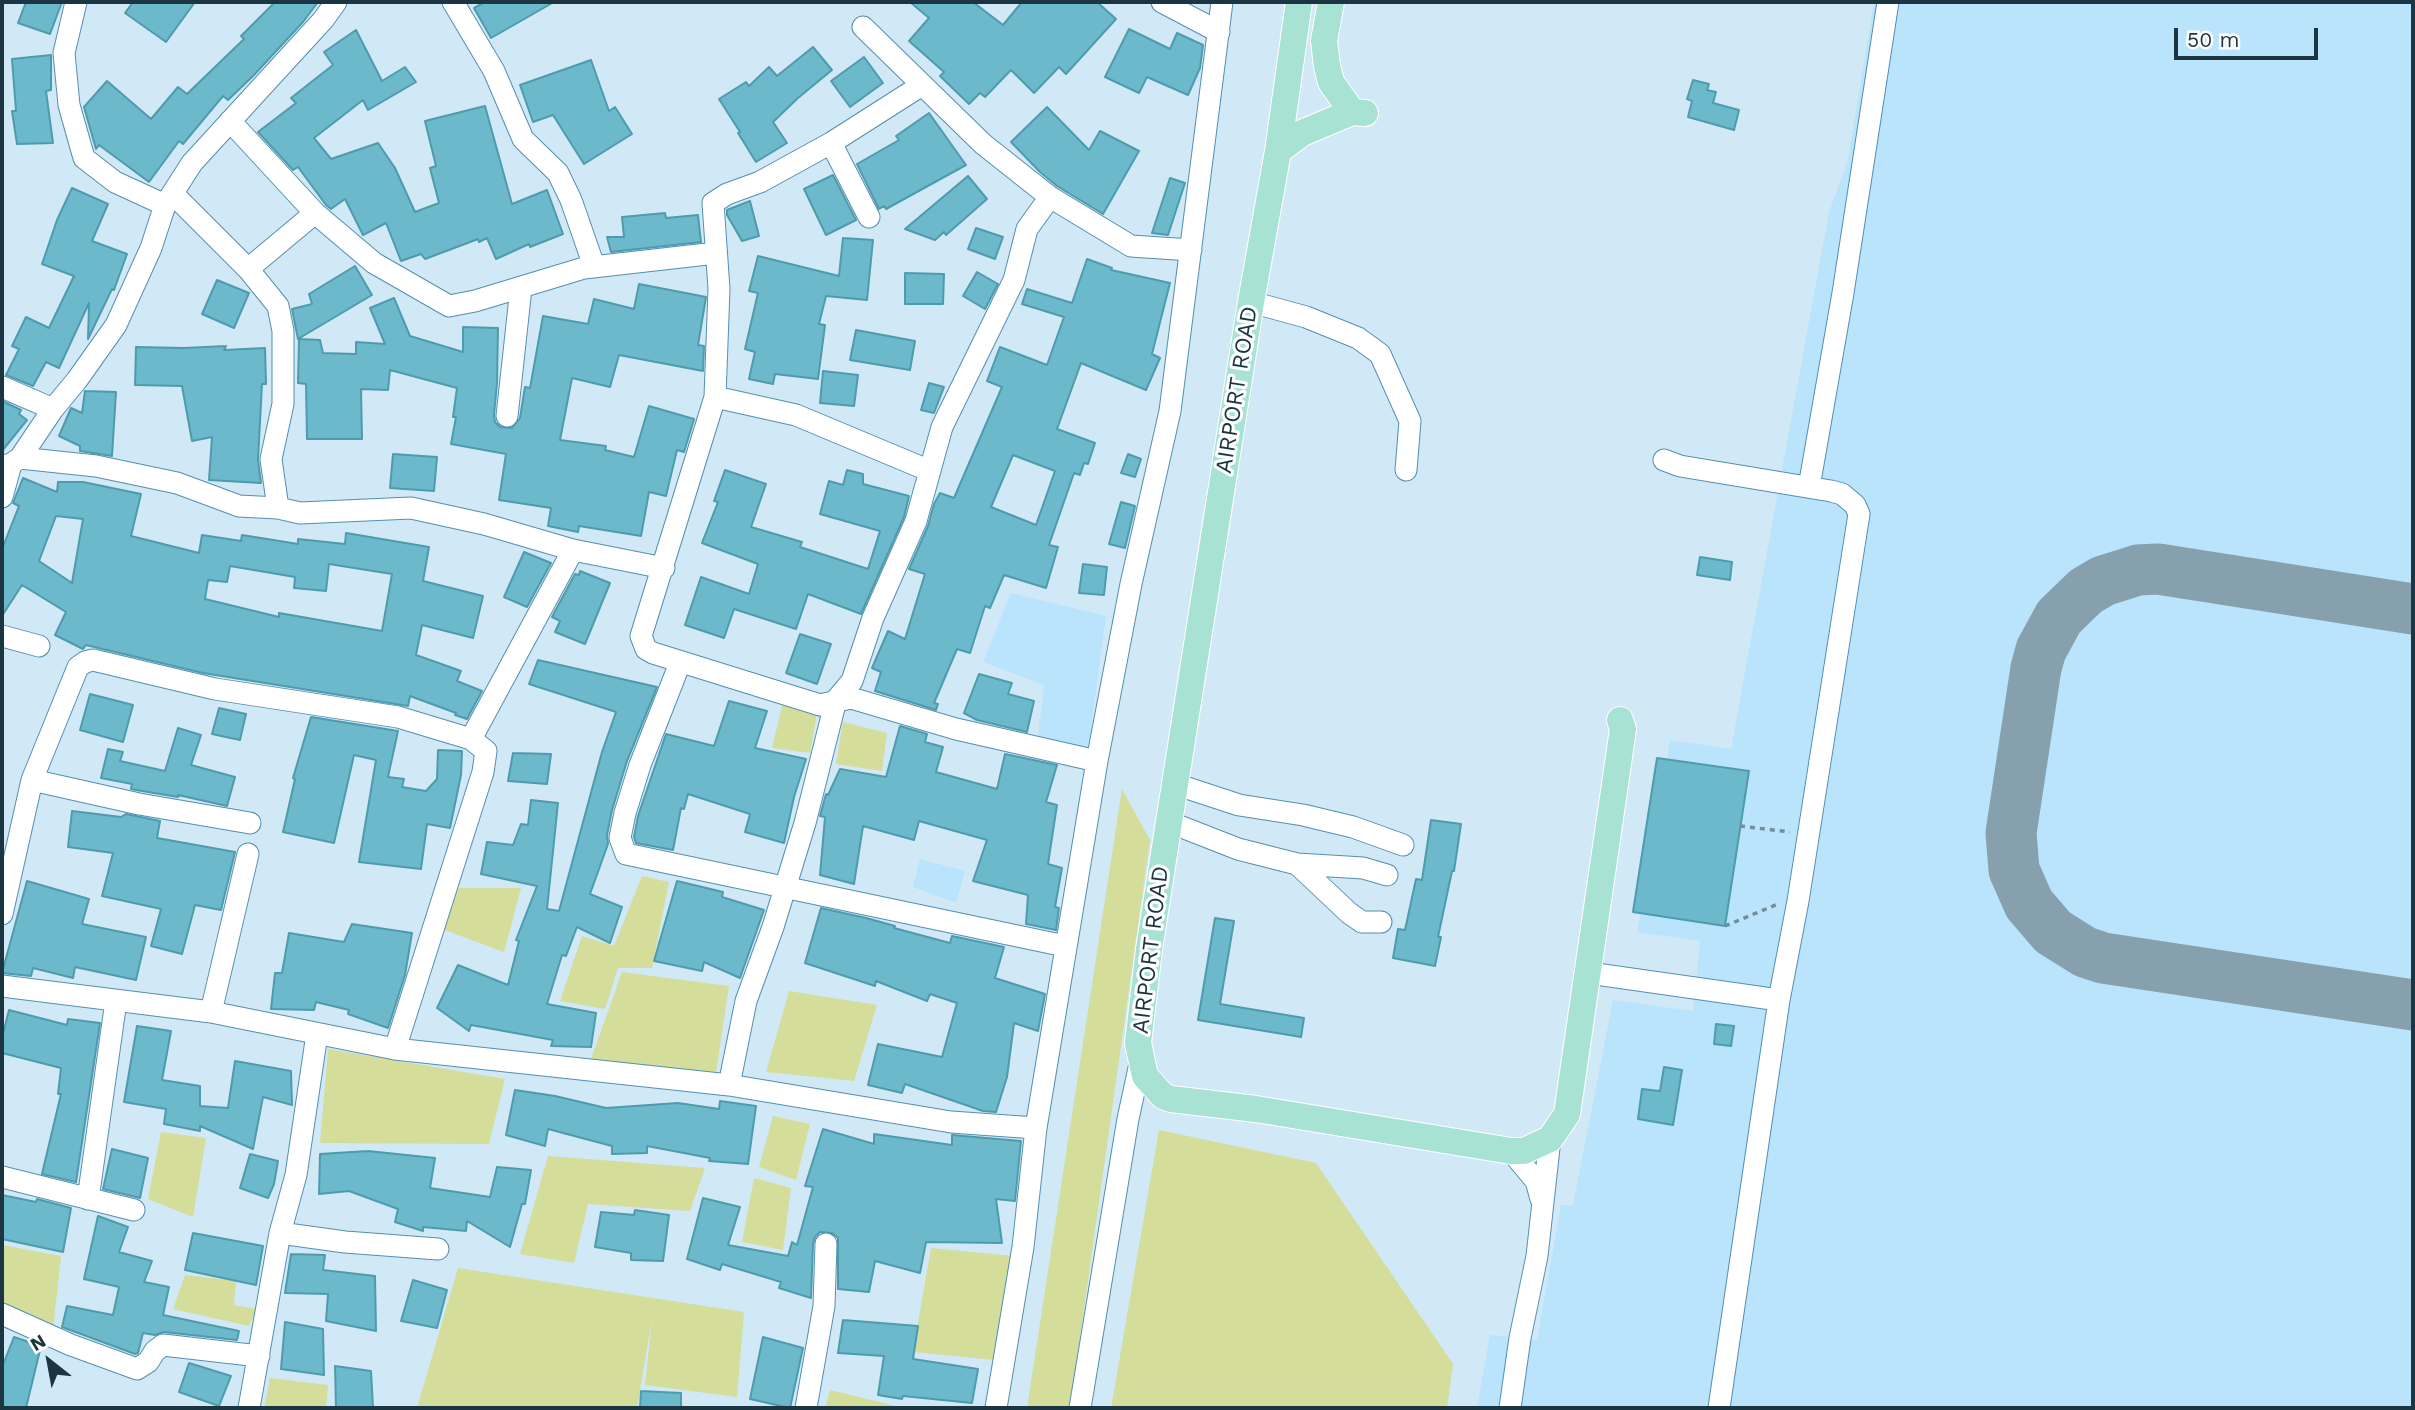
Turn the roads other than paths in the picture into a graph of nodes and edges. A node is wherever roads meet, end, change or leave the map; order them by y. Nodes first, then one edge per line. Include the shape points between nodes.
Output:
1 (76, 2) edge
2 (337, 2) edge
3 (453, 2) edge
4 (1162, 2) edge
5 (1222, 2) edge
6 (1299, 2) edge
7 (1331, 2) edge
8 (1888, 2) edge
9 (863, 27) dead end
10 (1219, 32) junction
11 (922, 85) junction
12 (230, 121) junction
13 (831, 143) junction
14 (1278, 151) junction
15 (1050, 197) junction
16 (169, 199) junction
17 (315, 213) junction
18 (869, 217) dead end
19 (1191, 250) junction
20 (716, 253) junction
21 (594, 266) junction
22 (248, 268) junction
23 (521, 288) junction
24 (1251, 302) junction
25 (2, 387) edge
26 (715, 397) junction
27 (53, 409) junction
28 (507, 416) dead end
29 (1664, 460) dead end
30 (11, 463) edge
31 (1406, 470) dead end
32 (930, 471) junction
33 (1809, 487) junction
34 (2, 497) edge
35 (278, 508) junction
36 (573, 550) junction
37 (663, 568) junction
38 (2, 636) edge
39 (39, 646) dead end
40 (680, 663) junction
41 (836, 700) junction
42 (1620, 720) dead end
43 (471, 739) junction
44 (1097, 761) junction
45 (32, 780) junction
46 (1175, 783) junction
47 (12, 820) edge
48 (1169, 822) junction
49 (250, 823) dead end
50 (1403, 845) dead end
51 (248, 854) dead end
52 (1297, 864) junction
53 (1387, 875) dead end
54 (784, 886) junction
55 (2, 914) edge
56 (1381, 922) dead end
57 (1065, 946) junction
58 (1589, 974) junction
59 (2, 986) edge
60 (1779, 1000) junction
61 (117, 1001) junction
62 (211, 1012) junction
63 (317, 1034) junction
64 (395, 1049) junction
65 (1141, 1059) junction
66 (729, 1085) junction
67 (1171, 1099) junction
68 (1128, 1119) junction
69 (1036, 1128) junction
70 (1550, 1139) junction
71 (1511, 1152) junction
72 (2, 1177) edge
73 (88, 1199) junction
74 (134, 1210) dead end
75 (280, 1233) junction
76 (826, 1244) dead end
77 (438, 1249) dead end
78 (1537, 1256) junction
79 (2, 1314) edge
80 (259, 1356) junction
81 (249, 1408) edge
82 (806, 1408) edge
83 (996, 1408) edge
84 (1080, 1408) edge
85 (1510, 1408) edge
86 (1719, 1408) edge

1 - 16 street via 64,53 69,105 84,158 115,182
2 - 12 street
3 - 21 street via 494,71 523,139 558,173
4 - 10 street
5 - 10 street
6 - 14 main road, AIRPORT ROAD
7 - 14 main road via 1324,41 1326,66 1331,82 1359,112 1302,133
8 - 33 street
9 - 11 street
10 - 19 street
11 - 13 street
11 - 15 street via 983,144
12 - 16 street via 192,163
12 - 17 street
13 - 18 street
13 - 20 street via 713,203
14 - 24 main road, AIRPORT ROAD
15 - 19 street via 1131,246
15 - 32 street via 1027,229 1014,280 942,427
16 - 22 street
16 - 27 street via 116,325
17 - 22 street
17 - 23 street via 374,263 449,306
19 - 44 street via 1170,411
20 - 21 street
20 - 26 street
21 - 23 street
22 - 35 street via 278,306 283,331 283,404 271,460
23 - 28 street
24 - 31 street via 1306,317 1358,338 1380,354 1410,421
24 - 46 main road, AIRPORT ROAD
25 - 27 street
26 - 32 street via 796,415
26 - 37 street
27 - 30 street
29 - 33 street
30 - 34 street
30 - 35 street via 96,466 177,483 239,506
32 - 41 street via 916,521 873,618 852,681
33 - 60 street via 1842,494 1859,514
35 - 36 street via 300,513 411,508
36 - 37 street
36 - 43 street
37 - 40 street via 641,636 646,649
38 - 39 street
40 - 41 street via 820,705
40 - 54 street via 625,813 620,838 626,854
41 - 44 street via 851,698 956,729
41 - 54 street
42 - 58 main road via 1623,729
43 - 45 street via 398,717 215,689 93,660 79,667
43 - 64 street via 486,751 483,772
44 - 57 street
45 - 47 street
45 - 49 street
46 - 48 main road, AIRPORT ROAD
46 - 50 street via 1239,805 1353,827
47 - 55 street
48 - 52 street via 1238,849
48 - 65 main road, AIRPORT ROAD via 1149,949 1138,1043
51 - 62 street
52 - 53 street via 1363,868
52 - 56 street via 1362,922
54 - 57 street
54 - 66 street via 746,1001
57 - 69 street
58 - 60 street
58 - 70 main road via 1567,1114
59 - 61 street
60 - 86 street
61 - 62 street
61 - 73 street
62 - 63 street
63 - 64 street
63 - 75 street via 296,1175
64 - 66 street
65 - 67 main road, AIRPORT ROAD via 1145,1076
65 - 68 street
66 - 69 street via 951,1122
67 - 68 street via 1156,1100
67 - 71 main road
68 - 84 street
69 - 83 street via 1023,1247
70 - 71 main road
70 - 78 street
71 - 78 street via 1536,1181 1542,1201
72 - 73 street
73 - 74 street
75 - 77 street
75 - 80 street
76 - 82 street via 824,1306
78 - 85 street
79 - 80 street via 137,1369 163,1345
80 - 81 street

